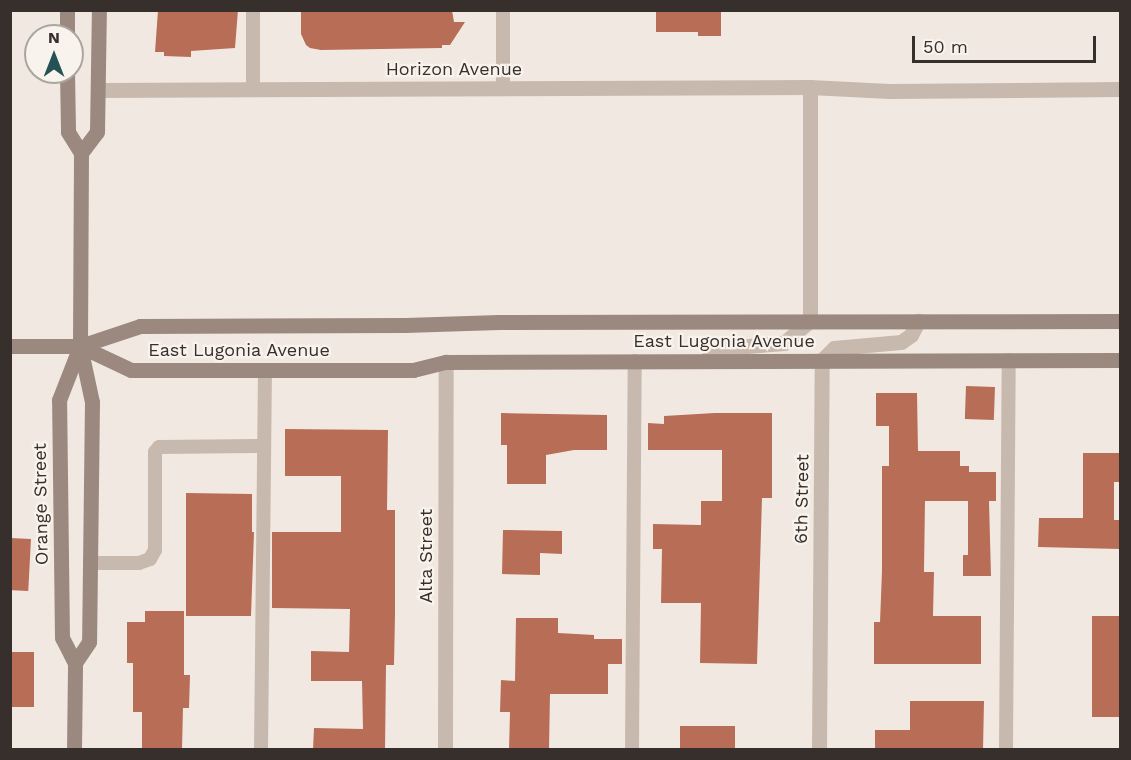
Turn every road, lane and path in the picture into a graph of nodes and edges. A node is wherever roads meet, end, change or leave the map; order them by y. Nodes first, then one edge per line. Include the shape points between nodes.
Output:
1 (99, 10) edge
2 (253, 10) edge
3 (503, 10) edge
4 (67, 84) edge
5 (810, 87) junction
6 (503, 88) junction
7 (1120, 89) edge
8 (99, 90) junction
9 (253, 90) junction
10 (81, 153) junction
11 (810, 320) junction
12 (918, 321) junction
13 (1120, 321) edge
14 (10, 346) edge
15 (80, 346) junction
16 (822, 360) junction
17 (1009, 360) junction
18 (1120, 360) edge
19 (635, 361) junction
20 (704, 361) junction
21 (446, 362) junction
22 (265, 369) junction
23 (263, 446) junction
24 (90, 563) junction
25 (75, 663) junction
26 (74, 750) edge
27 (261, 750) edge
28 (445, 750) edge
29 (632, 750) edge
30 (819, 750) edge
31 (1006, 750) edge

1 - 8 main road
2 - 9 lane
3 - 6 lane
4 - 10 main road, Orange Street via 68,132
5 - 6 street, Horizon Avenue
5 - 7 street, Horizon Avenue via 889,91
5 - 11 street
6 - 9 street, Horizon Avenue
8 - 9 street, Horizon Avenue
8 - 10 main road via 98,132
10 - 15 main road, Orange Street
11 - 12 main road, East Lugonia Avenue
11 - 15 main road, East Lugonia Avenue via 140,326
11 - 20 street via 784,343 722,348
12 - 13 main road, East Lugonia Avenue
12 - 16 street via 911,335 901,342 834,348
14 - 15 main road
15 - 22 main road, East Lugonia Avenue via 131,369
15 - 24 main road, Orange Street via 92,402
15 - 25 main road, Orange Street via 59,400 62,638
16 - 17 main road, East Lugonia Avenue
16 - 20 main road, East Lugonia Avenue
16 - 30 street, 6th Street
17 - 18 main road, East Lugonia Avenue
17 - 31 lane
19 - 20 main road, East Lugonia Avenue
19 - 21 main road, East Lugonia Avenue
19 - 29 lane
21 - 22 main road, East Lugonia Avenue via 413,370
21 - 28 street, Alta Street
22 - 23 lane
23 - 24 lane via 159,447 154,452 154,550 150,560
23 - 27 lane
24 - 25 main road, Orange Street via 89,642
25 - 26 main road, Orange Street

